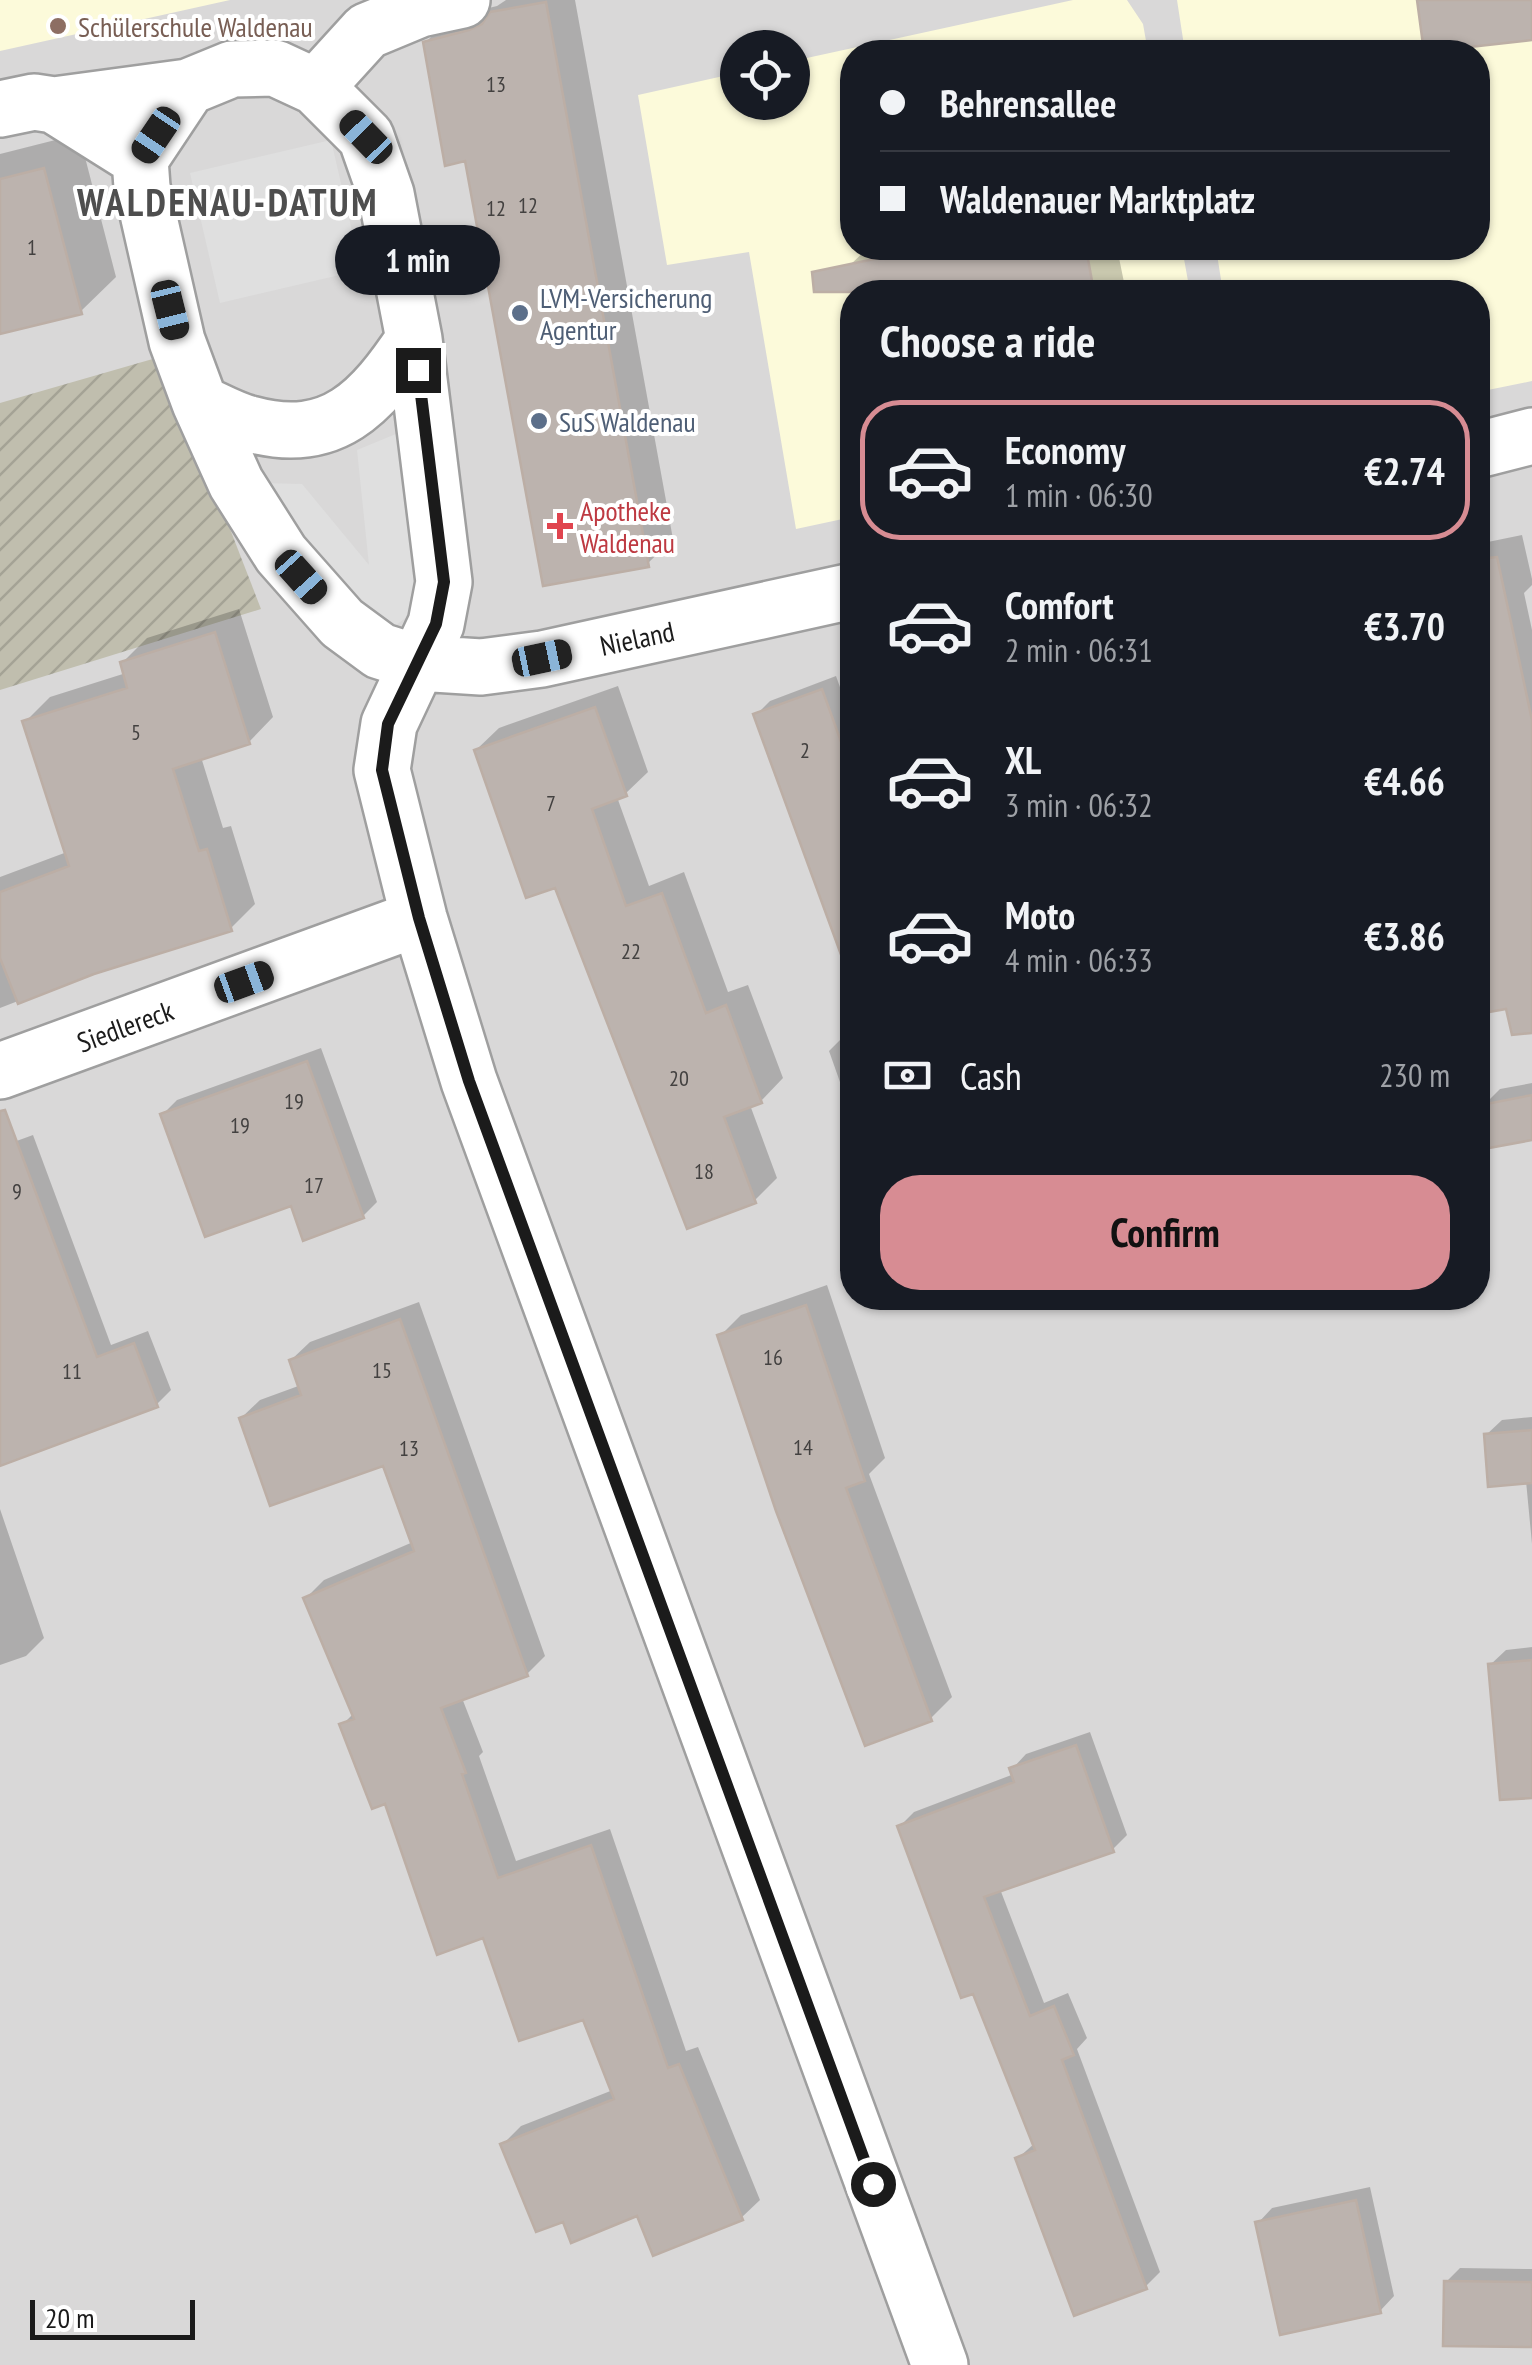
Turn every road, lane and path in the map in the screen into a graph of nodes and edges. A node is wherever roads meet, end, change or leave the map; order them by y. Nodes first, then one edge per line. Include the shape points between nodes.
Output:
1 (462, 0) edge
2 (316, 86) junction
3 (188, 87) junction
4 (54, 105) junction
5 (0, 110) edge
6 (140, 159) junction
7 (414, 339) junction
8 (200, 404) junction
9 (1532, 436) edge
10 (1490, 447) edge
11 (840, 594) edge
12 (418, 662) junction
13 (419, 918) junction
14 (0, 1071) edge
15 (940, 2365) edge

1 - 2 street via 366,31
2 - 3 street via 276,68 232,69
2 - 7 street via 366,137 386,194
3 - 4 street
3 - 6 street
4 - 5 street
4 - 6 street
6 - 8 street via 177,341
7 - 8 street via 361,406 330,424 288,431
7 - 12 street via 444,582 436,624
8 - 12 street, Nieland via 236,484 281,554 342,622 380,651
9 - 10 street
11 - 12 street, Nieland via 542,658 481,666
12 - 13 street via 388,724 382,770
13 - 14 street, Siedlereck
13 - 15 street via 469,1081

